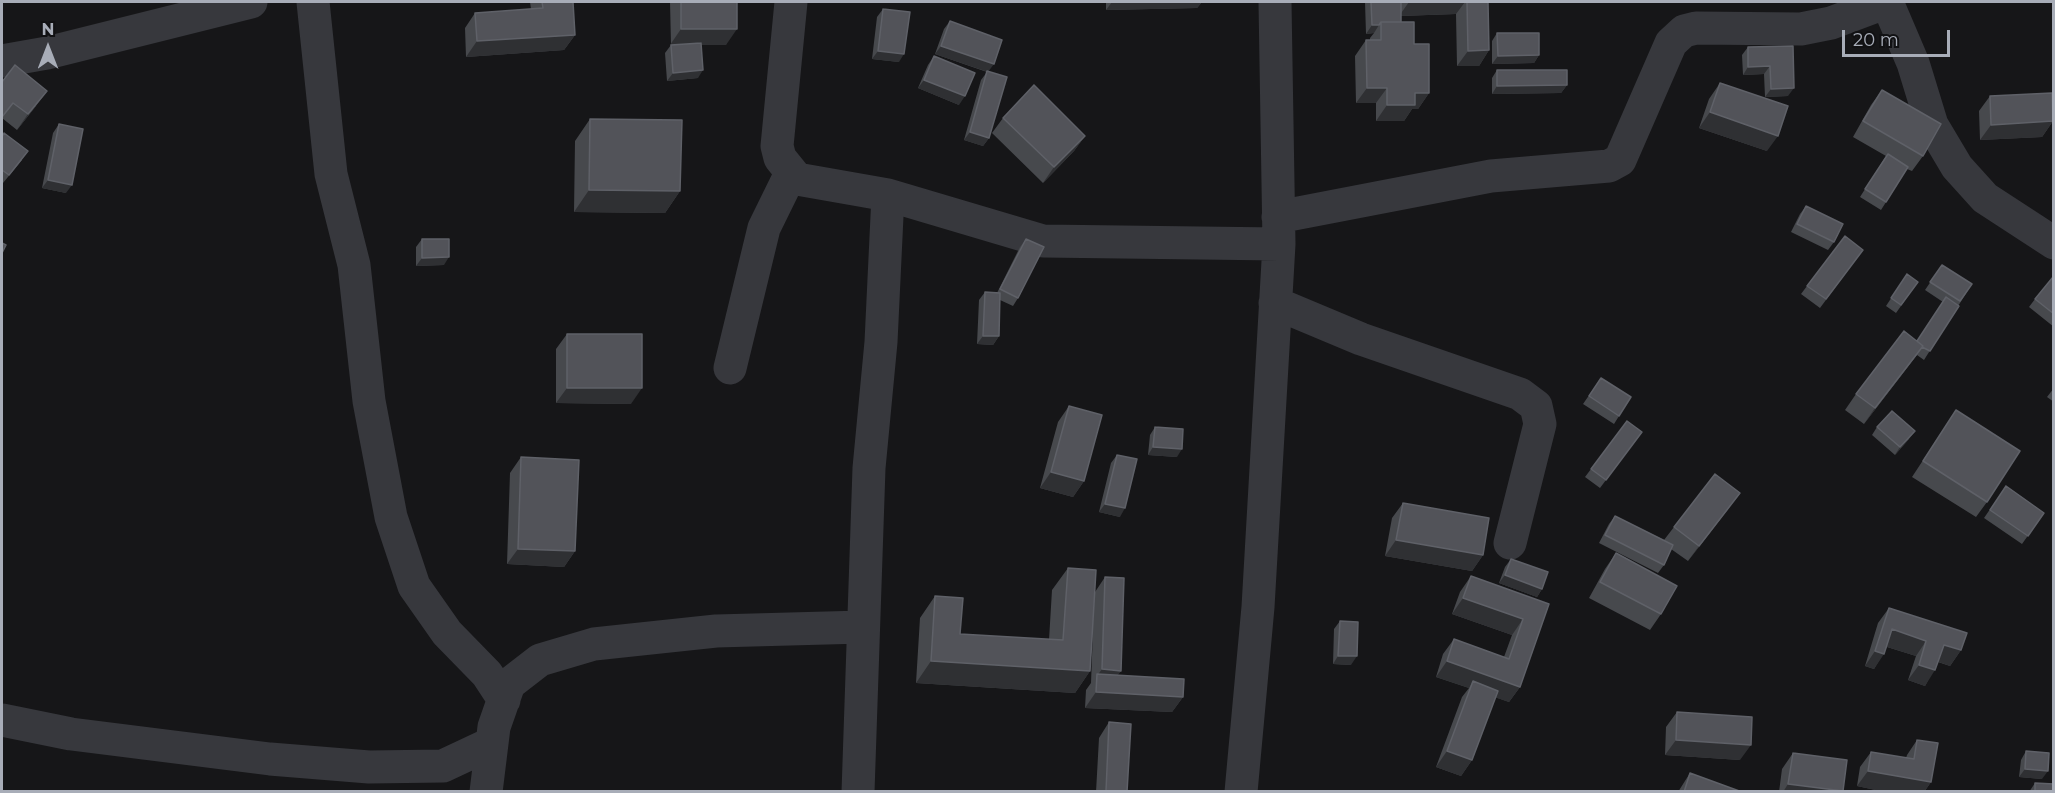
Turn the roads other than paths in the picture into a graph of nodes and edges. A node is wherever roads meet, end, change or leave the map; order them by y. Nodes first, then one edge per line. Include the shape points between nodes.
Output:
1 (313, 2) edge
2 (791, 2) edge
3 (1275, 2) edge
4 (1887, 2) edge
5 (233, 3) edge
6 (2, 62) edge
7 (790, 173) junction
8 (888, 195) junction
9 (1278, 230) junction
10 (2054, 243) edge
11 (1275, 303) junction
12 (730, 369) dead end
13 (1510, 543) dead end
14 (863, 627) junction
15 (504, 700) junction
16 (2, 720) edge
17 (492, 743) junction
18 (486, 792) edge
19 (858, 792) edge
20 (1242, 792) edge

1 - 15 street via 331,174 354,265 369,401 391,517 414,586 447,633 487,674
2 - 7 street via 777,146
3 - 9 street
4 - 9 street via 1831,23 1802,29 1684,31 1671,43 1620,159 1609,166 1491,176
4 - 10 street via 1913,63 1932,125 1957,167 1985,198
5 - 6 street
7 - 8 street via 797,179
7 - 12 street via 764,228
8 - 9 street via 1043,241
8 - 14 street via 881,342 869,468
9 - 11 street
11 - 13 street via 1361,339 1520,394 1536,405 1540,424
11 - 20 street via 1258,607
14 - 15 street via 716,631 594,644 540,660 509,684
14 - 19 street
15 - 17 street
16 - 17 street via 83,735 270,759 369,767 443,766
17 - 18 street

